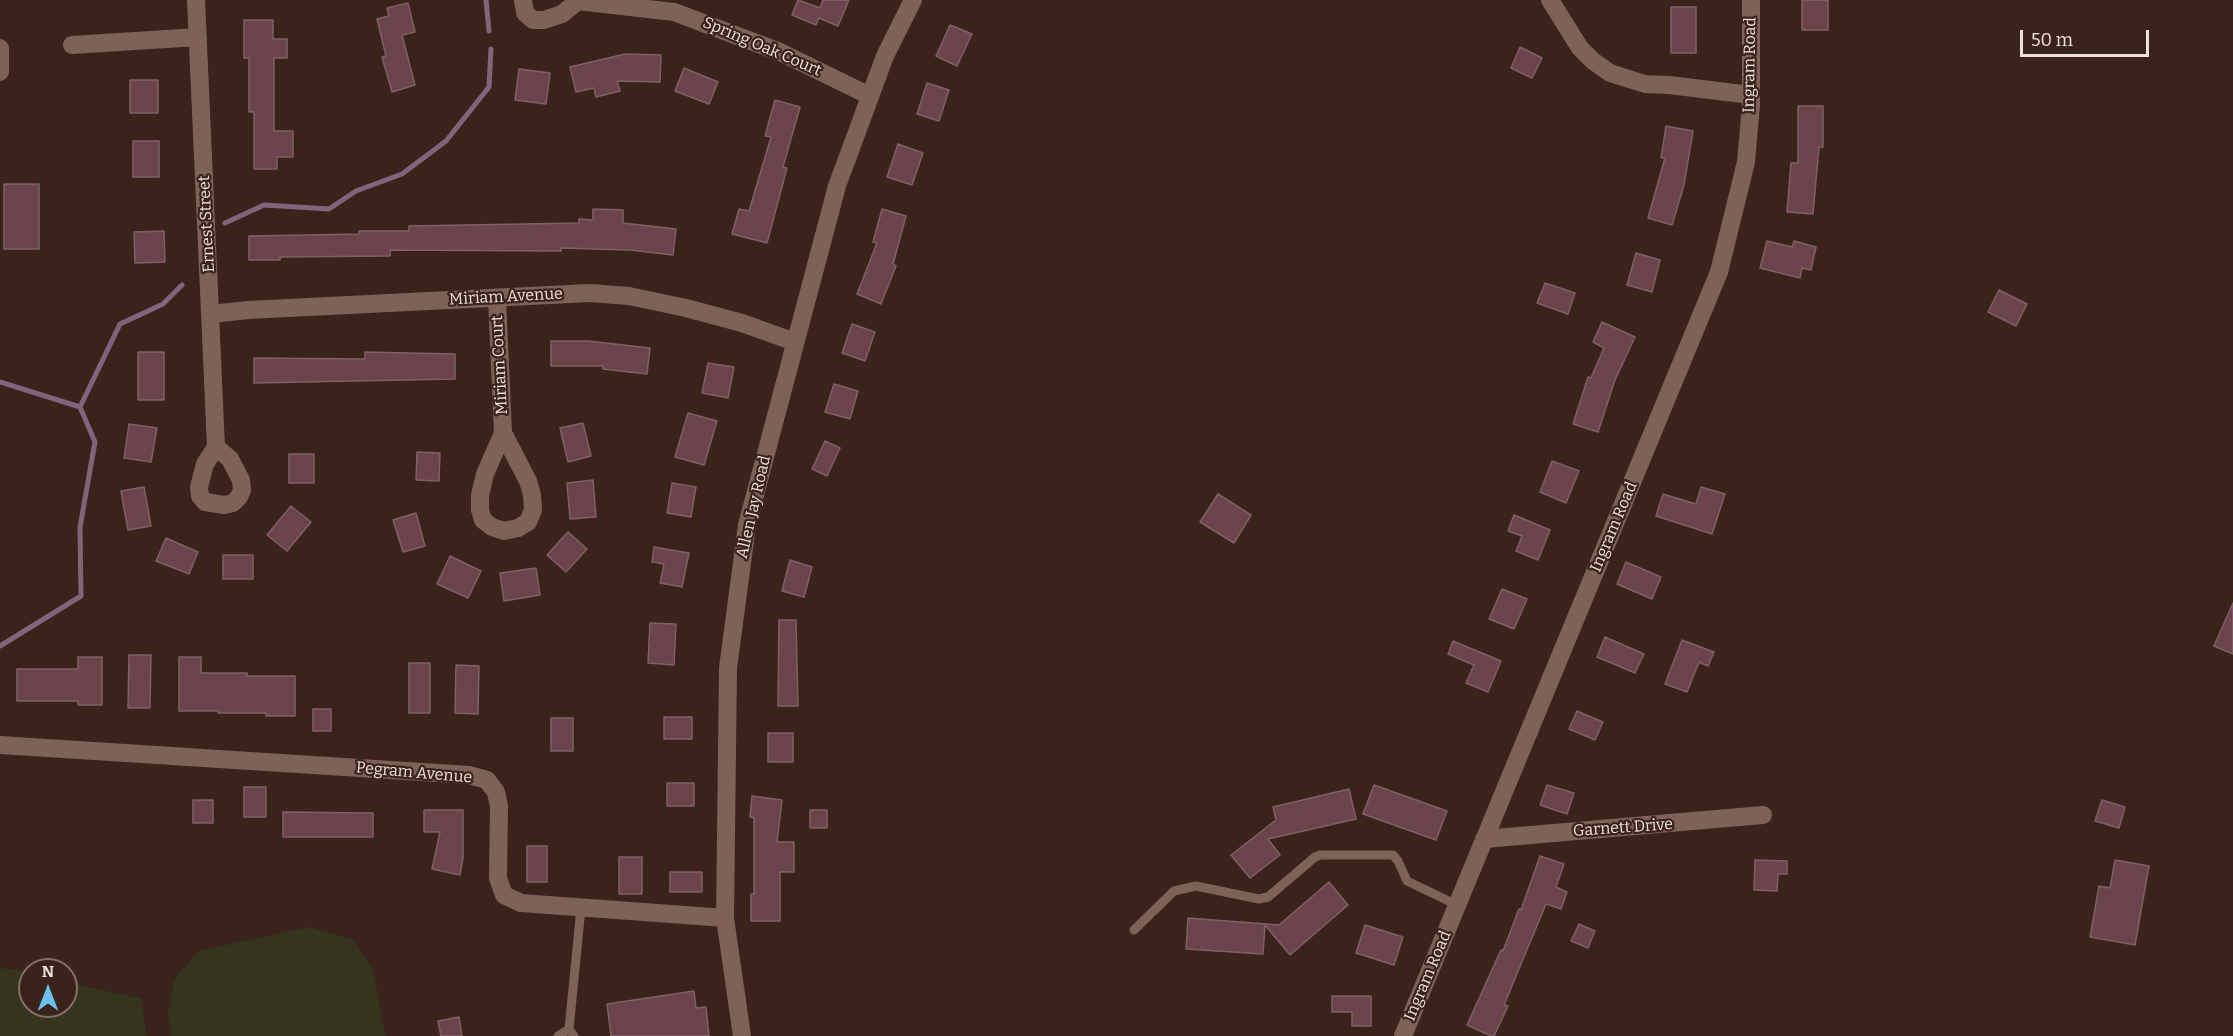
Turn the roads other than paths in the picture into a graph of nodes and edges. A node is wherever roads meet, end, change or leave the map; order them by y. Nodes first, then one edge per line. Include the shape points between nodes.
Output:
1 (196, 0) edge
2 (523, 0) edge
3 (578, 0) edge
4 (913, 0) edge
5 (1550, 0) edge
6 (1751, 0) edge
7 (198, 37) junction
8 (72, 45) dead end
9 (0, 48) edge
10 (0, 72) edge
11 (1751, 95) junction
12 (870, 96) junction
13 (497, 297) junction
14 (211, 314) junction
15 (795, 342) junction
16 (503, 433) junction
17 (216, 447) dead end
18 (0, 745) edge
19 (1763, 815) dead end
20 (1484, 839) junction
21 (1457, 905) junction
22 (581, 908) junction
23 (725, 918) junction
24 (1134, 930) dead end
25 (572, 1033) edge
26 (558, 1036) edge
27 (742, 1036) edge
28 (1403, 1036) edge

1 - 7 street, Ernest Street
2 - 3 street, Spring Oak Court via 525,13 533,20 544,20 562,14
3 - 12 street, Spring Oak Court via 674,12 780,52
4 - 12 street, Allen Jay Road
5 - 11 street via 1580,48 1610,72 1645,84
6 - 11 street, Ingram Road
7 - 8 street
7 - 14 street, Ernest Street
9 - 10 street
11 - 20 street, Ingram Road via 1746,162 1719,272
12 - 15 street, Allen Jay Road via 837,186
13 - 14 street, Miriam Avenue
13 - 15 street, Miriam Avenue via 590,293 629,296 742,323
13 - 16 street, Miriam Court
14 - 17 street, Ernest Street
15 - 23 street, Allen Jay Road via 747,525 732,622
16 - 16 street, Miriam Court via 485,474 480,510 483,520 504,531 528,522 533,510 528,481
18 - 22 street, Pegram Avenue via 469,775 487,780 496,792 499,806 498,878 504,894 520,903
19 - 20 street, Garnett Drive
20 - 21 street, Ingram Road
21 - 24 lane via 1407,881 1393,855 1320,855 1268,897 1259,899 1196,886 1174,891
21 - 28 street, Ingram Road
22 - 23 street, Pegram Avenue
22 - 25 lane
23 - 27 street, Allen Jay Road
25 - 26 lane

